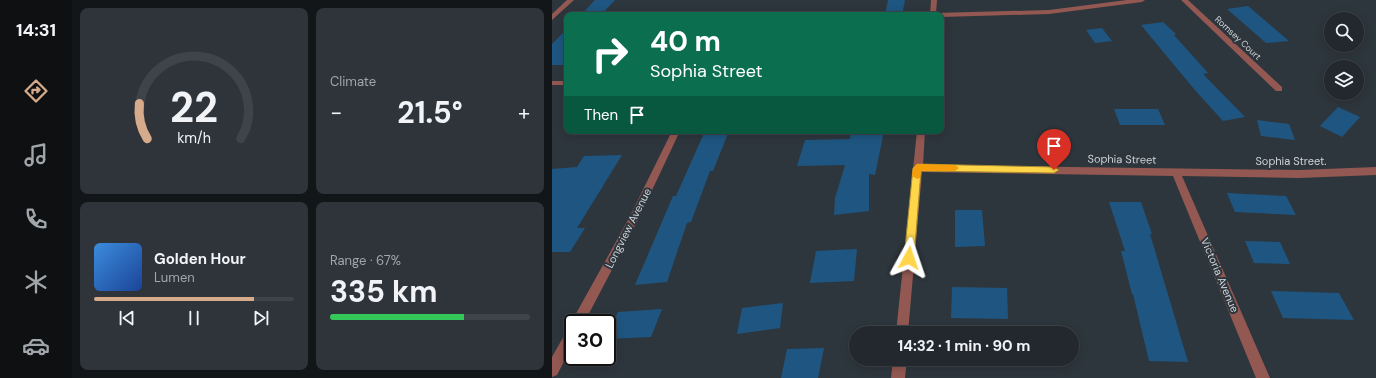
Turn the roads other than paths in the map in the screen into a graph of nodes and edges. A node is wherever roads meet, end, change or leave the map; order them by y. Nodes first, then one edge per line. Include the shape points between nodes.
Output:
1 (571, 0) edge
2 (934, 0) edge
3 (1142, 0) edge
4 (1184, 0) edge
5 (933, 12) edge
6 (944, 15) edge
7 (552, 18) edge
8 (552, 83) edge
9 (564, 83) edge
10 (1279, 89) dead end
11 (675, 134) edge
12 (921, 134) edge
13 (917, 168) junction
14 (1376, 171) edge
15 (1176, 172) junction
16 (1207, 172) joint
17 (582, 314) edge
18 (903, 326) edge
19 (564, 348) edge
20 (899, 366) edge
21 (552, 370) edge
22 (898, 378) edge
23 (1263, 378) edge

1 - 7 street
2 - 5 street
3 - 6 street via 1049,12
4 - 10 street, Romsey Court
8 - 9 street
11 - 17 street, Longview Avenue via 632,222
12 - 13 street
13 - 15 street, Sophia Street
13 - 18 street
14 - 16 street, Sophia Street. via 1299,174
15 - 16 street, Sophia Street
15 - 23 street, Victoria Avenue
19 - 21 street
20 - 22 street

